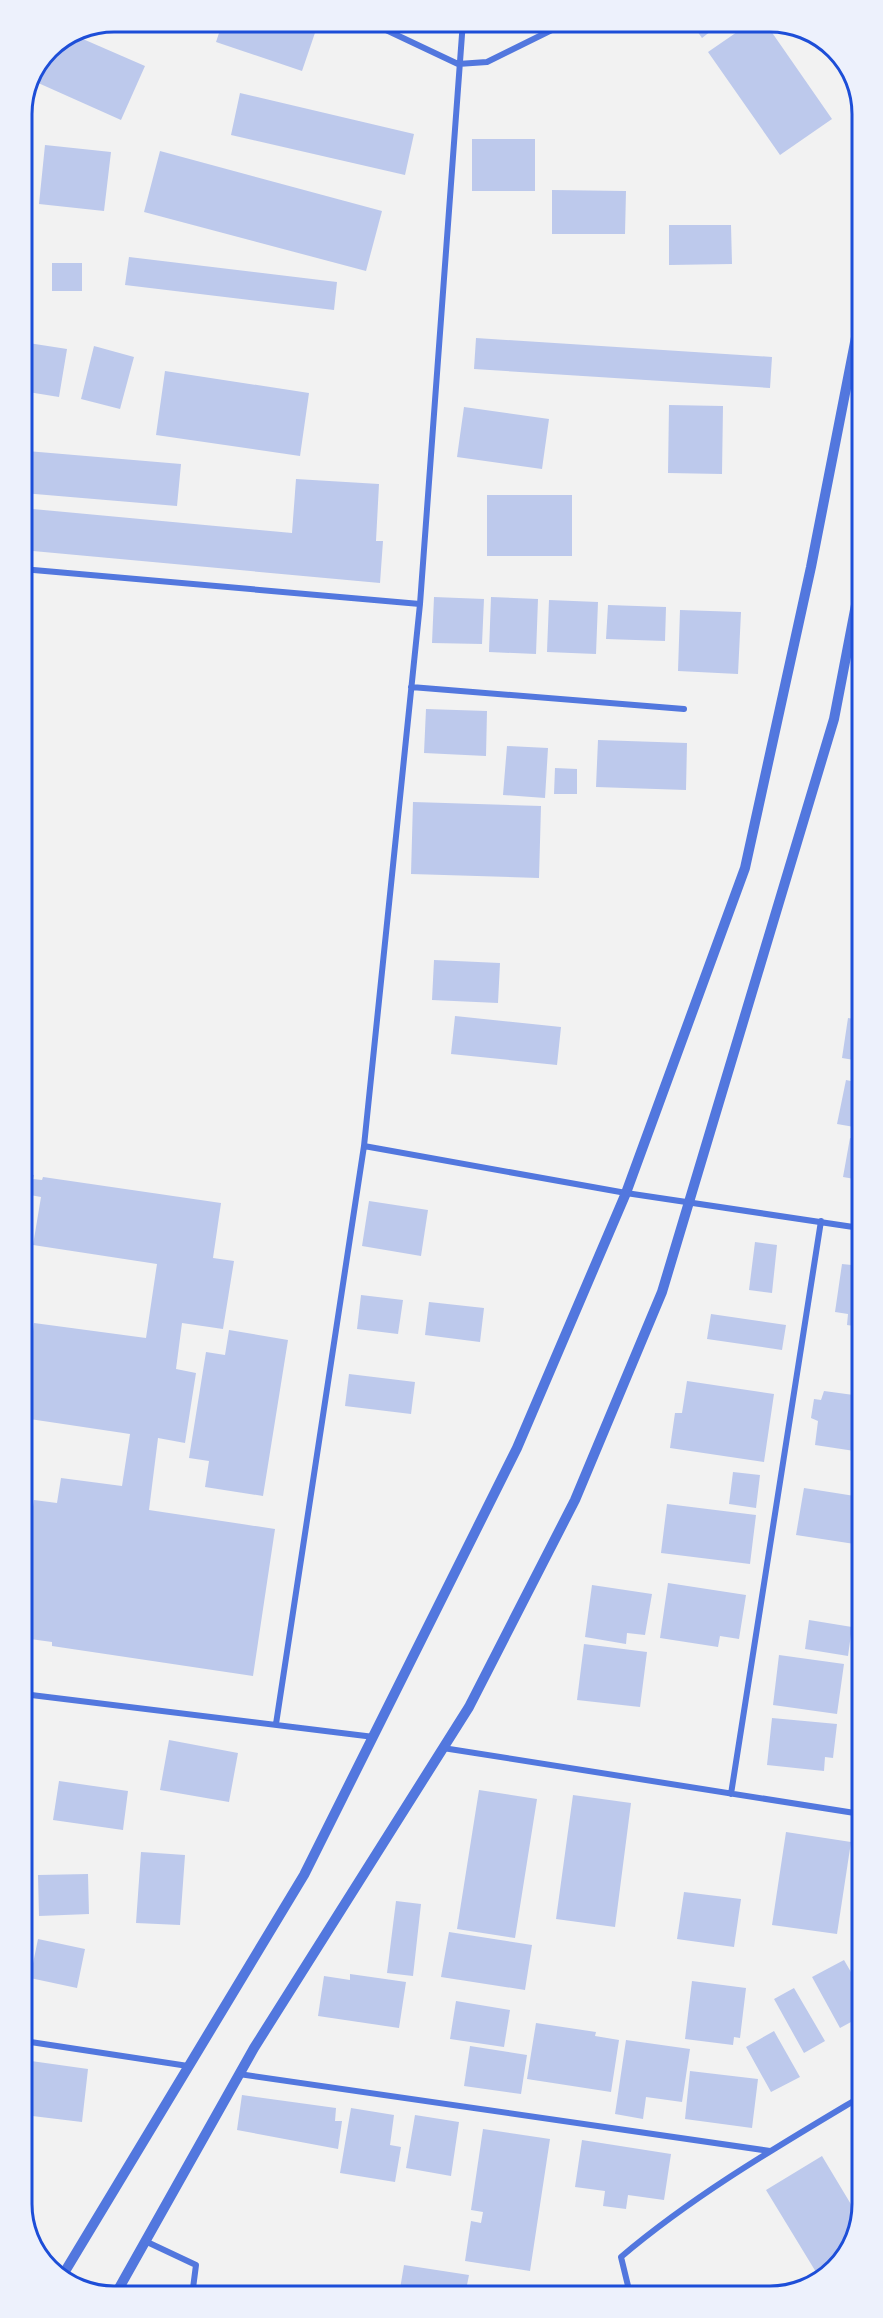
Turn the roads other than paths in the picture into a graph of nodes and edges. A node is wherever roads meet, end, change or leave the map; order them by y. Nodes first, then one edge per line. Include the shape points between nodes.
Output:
1 (389, 31) edge
2 (462, 32) edge
3 (548, 32) edge
4 (458, 64) junction
5 (852, 358) edge
6 (32, 570) edge
7 (420, 604) junction
8 (852, 626) edge
9 (411, 687) junction
10 (684, 710) dead end
11 (364, 1146) junction
12 (626, 1193) junction
13 (689, 1203) junction
14 (821, 1221) junction
15 (852, 1226) edge
16 (31, 1695) edge
17 (276, 1724) junction
18 (374, 1737) junction
19 (443, 1748) junction
20 (731, 1794) junction
21 (852, 1813) edge
22 (31, 2042) edge
23 (188, 2066) junction
24 (239, 2074) junction
25 (852, 2102) edge
26 (770, 2151) junction
27 (145, 2241) junction
28 (65, 2271) edge
29 (120, 2286) edge
30 (193, 2286) edge
31 (628, 2286) edge

1 - 4 street
2 - 4 street
3 - 4 street via 487,62
4 - 7 street
5 - 12 street via 812,567 745,868
6 - 7 street
7 - 9 street
8 - 13 street via 834,719
9 - 10 street
9 - 11 street
11 - 12 street
11 - 17 street
12 - 13 street
12 - 18 street via 517,1448
13 - 14 street
13 - 19 street via 662,1292 575,1500 469,1707
14 - 15 street
14 - 20 street
16 - 17 street
17 - 18 street
18 - 23 street via 304,1875
19 - 20 street
19 - 24 street
20 - 21 street
22 - 23 street
23 - 28 street
24 - 26 street
24 - 27 street
25 - 26 street
26 - 31 street via 621,2257
27 - 29 street
27 - 30 street via 196,2265

